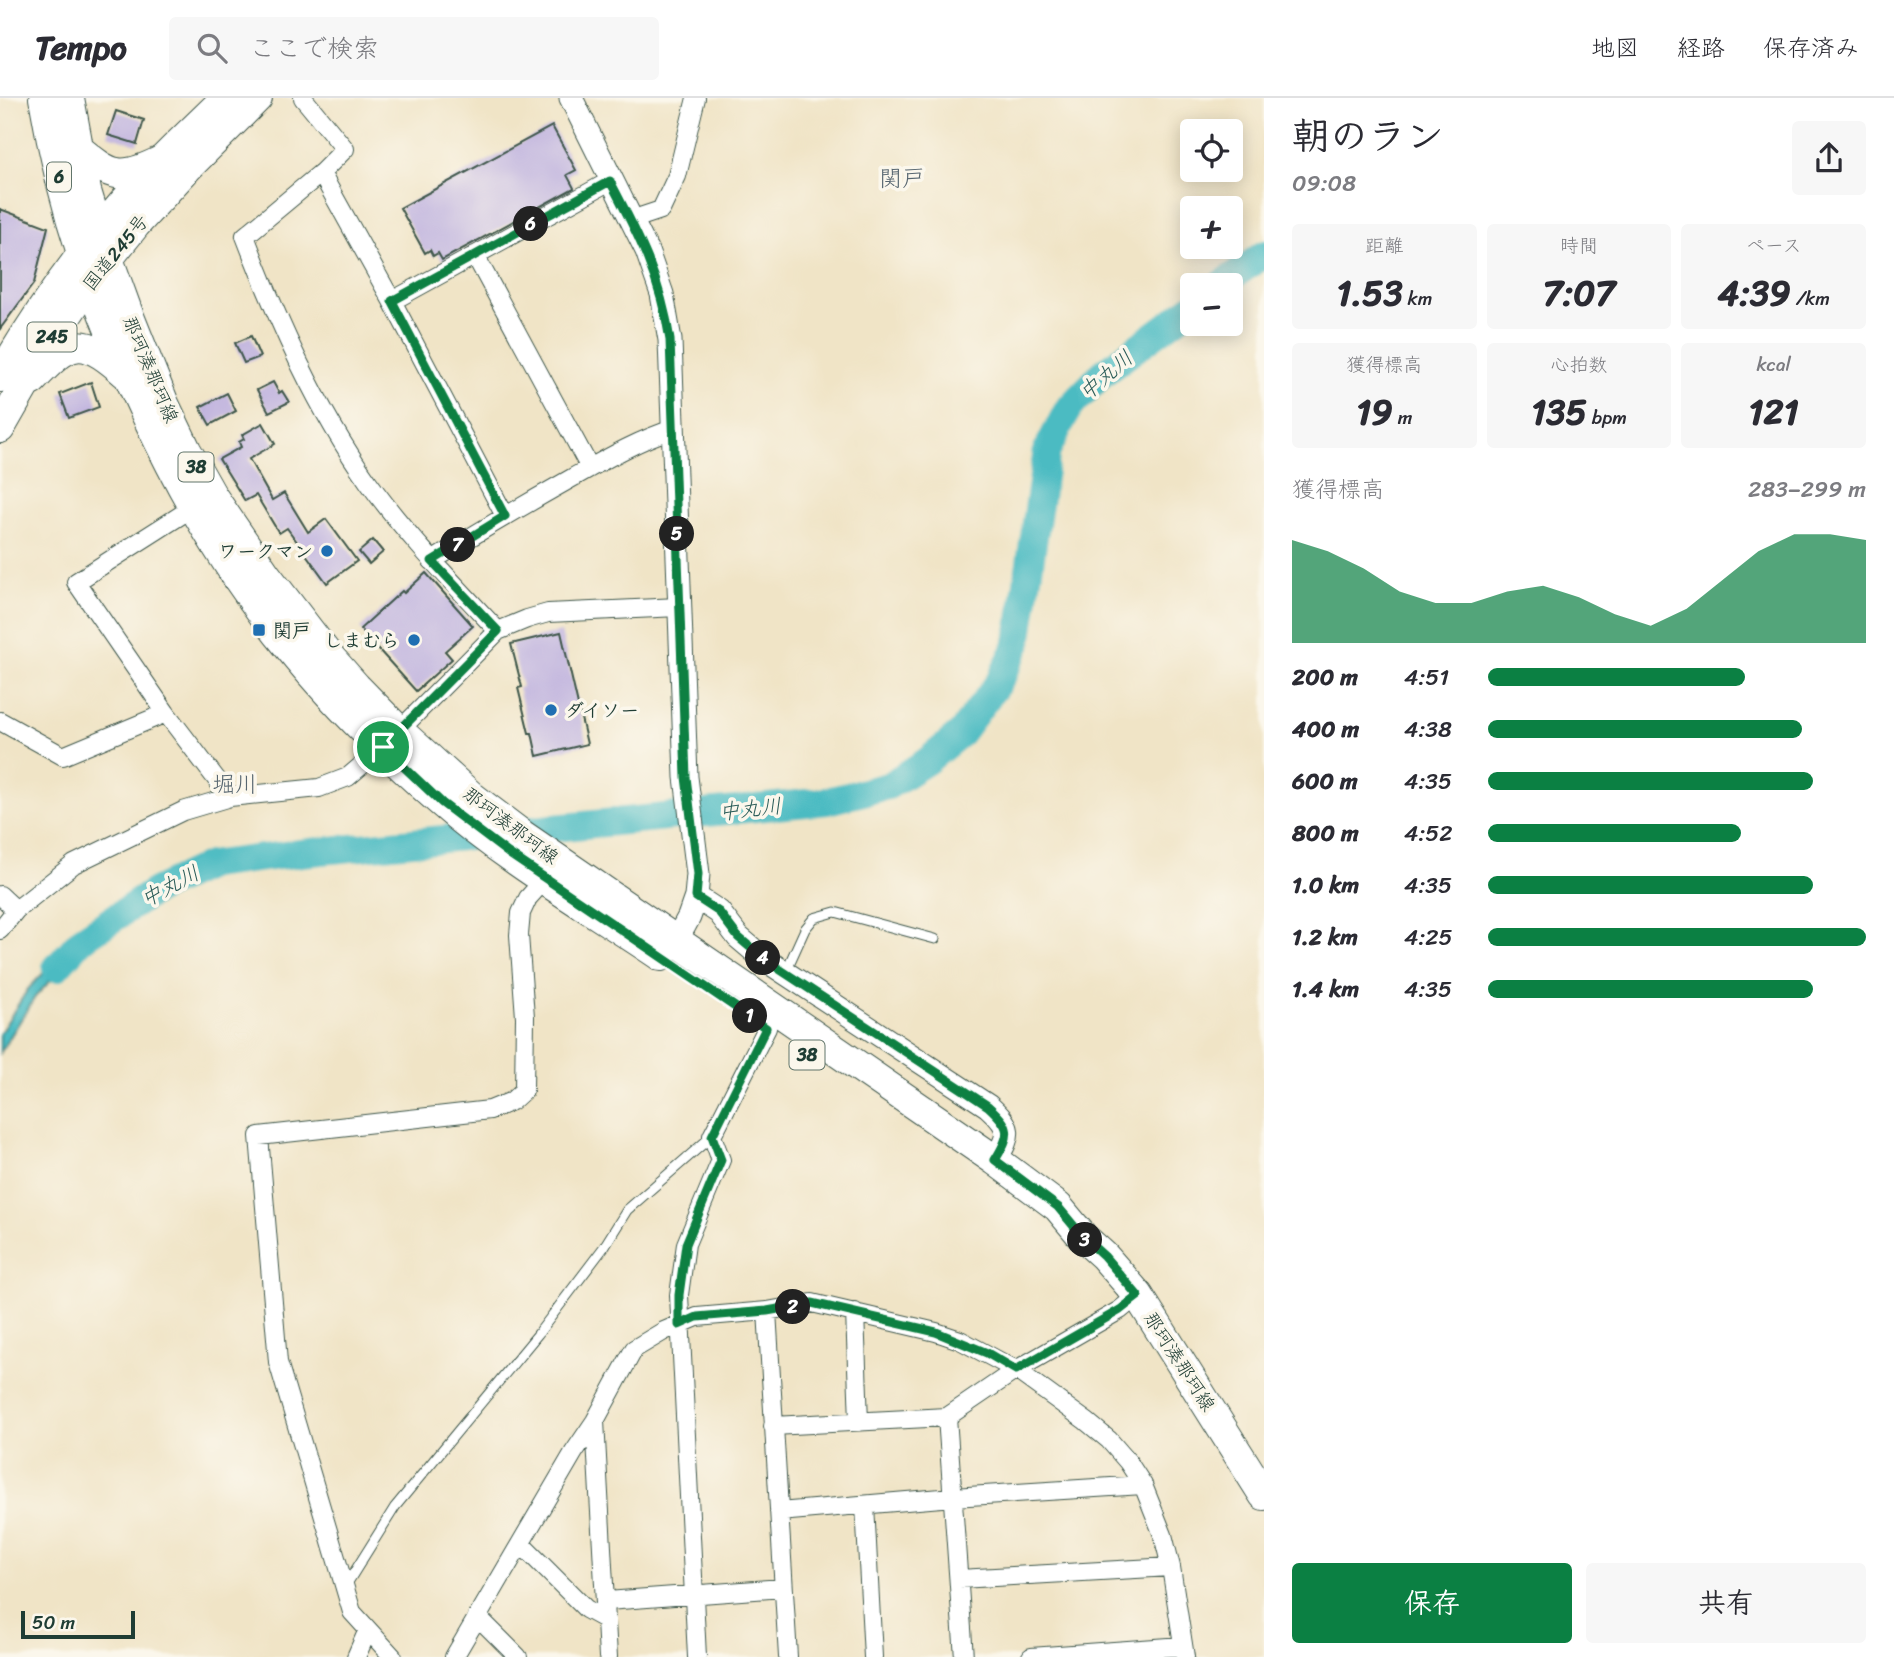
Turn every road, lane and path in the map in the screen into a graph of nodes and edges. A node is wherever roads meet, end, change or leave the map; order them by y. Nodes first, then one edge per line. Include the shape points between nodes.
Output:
1 (44, 98) edge
2 (69, 98) edge
3 (226, 98) edge
4 (257, 98) edge
5 (303, 98) edge
6 (570, 98) edge
7 (696, 98) edge
8 (77, 148) junction
9 (163, 160) junction
10 (321, 173) junction
11 (610, 181) junction
12 (631, 220) junction
13 (475, 255) junction
14 (94, 257) junction
15 (392, 301) junction
16 (128, 375) junction
17 (9, 386) edge
18 (0, 428) edge
19 (673, 429) junction
20 (590, 468) junction
21 (192, 508) junction
22 (505, 516) junction
23 (432, 561) junction
24 (679, 607) junction
25 (498, 631) junction
26 (166, 713) junction
27 (0, 721) edge
28 (391, 739) junction
29 (230, 797) junction
30 (550, 873) junction
31 (0, 895) edge
32 (696, 897) junction
33 (16, 910) junction
34 (0, 930) edge
35 (935, 939) dead end
36 (676, 941) junction
37 (785, 973) junction
38 (766, 1028) junction
39 (712, 1136) junction
40 (995, 1160) junction
41 (1083, 1237) junction
42 (1138, 1296) junction
43 (767, 1311) junction
44 (855, 1312) junction
45 (679, 1325) junction
46 (1016, 1370) junction
47 (947, 1417) junction
48 (595, 1421) junction
49 (859, 1422) junction
50 (773, 1426) junction
51 (1143, 1485) junction
52 (1264, 1495) edge
53 (953, 1497) junction
54 (865, 1505) junction
55 (779, 1512) junction
56 (521, 1544) junction
57 (1171, 1567) junction
58 (959, 1578) junction
59 (783, 1588) junction
60 (344, 1589) junction
61 (694, 1595) junction
62 (607, 1601) junction
63 (477, 1616) junction
64 (606, 1620) junction
65 (368, 1632) junction
66 (1184, 1651) edge
67 (356, 1657) edge
68 (393, 1657) edge
69 (454, 1657) edge
70 (518, 1657) edge
71 (608, 1657) edge
72 (697, 1657) edge
73 (788, 1657) edge
74 (873, 1657) edge
75 (964, 1657) edge
76 (1031, 1657) edge

1 - 14 main road, 6 via 63,193
2 - 8 main road, 6
3 - 9 main road, 国道245号 / 245
4 - 14 main road, 国道245号 / 245
5 - 10 street via 345,149
6 - 11 street
7 - 12 street via 677,176 661,210
8 - 9 main road via 117,174
8 - 14 main road, 6
9 - 14 main road, 国道245号 / 245
10 - 15 street
10 - 23 street via 245,236 272,308 334,426 369,483
11 - 12 street
11 - 13 street
12 - 19 street via 647,251 666,316
13 - 15 street
13 - 20 street
14 - 16 main road, 那珂湊那珂線 / 38
14 - 17 main road, 国道245号 / 245 via 71,308
14 - 28 main road, 那珂湊那珂線 / 38 via 212,496
15 - 22 street
16 - 17 main road via 86,345 56,354
16 - 21 main road, 那珂湊那珂線 / 38
17 - 18 main road, 国道245号 / 245
19 - 20 street
19 - 24 street
20 - 22 street
21 - 26 street via 76,582
21 - 28 main road, 那珂湊那珂線 / 38 via 297,657
22 - 23 street
23 - 25 street
24 - 25 street via 548,613
24 - 32 street
25 - 28 street
26 - 27 street via 63,756
26 - 29 street
28 - 29 street via 348,777 319,788
28 - 30 main road, 那珂湊那珂線 / 38 via 472,797
28 - 30 main road, 那珂湊那珂線 / 38 via 442,803
29 - 33 street via 183,811 74,864
30 - 36 main road, 那珂湊那珂線 / 38
30 - 38 main road, 那珂湊那珂線 / 38
30 - 60 street via 522,913 524,1090 512,1101 490,1110 259,1136 278,1362
31 - 33 street
32 - 36 street
32 - 37 street via 719,912 738,937
33 - 34 street
35 - 37 lane via 835,912 814,918
36 - 40 main road, 那珂湊那珂線 / 38
37 - 40 street via 988,1106 1004,1121 1008,1134
38 - 39 street
38 - 41 main road, 那珂湊那珂線 / 38 via 1044,1220
39 - 45 street via 721,1160 686,1244
39 - 60 lane via 627,1210 538,1334 395,1507
40 - 41 main road, 那珂湊那珂線 / 38 via 1058,1207
41 - 42 main road, 那珂湊那珂線 / 38
42 - 46 street
42 - 52 main road, 那珂湊那珂線 / 38
43 - 44 street via 812,1303
43 - 45 street via 697,1317
43 - 50 street
44 - 46 street via 960,1340
44 - 49 street
45 - 48 street via 634,1349
45 - 61 street
46 - 47 street
46 - 51 street via 1109,1440
47 - 49 street
47 - 53 street
48 - 56 street
48 - 62 street
49 - 50 street
50 - 55 street
51 - 53 street
51 - 57 street
53 - 54 street
53 - 58 street
54 - 55 street
54 - 74 street
55 - 59 street
56 - 63 street
56 - 64 street via 586,1609
57 - 58 street
57 - 66 street
58 - 75 street
59 - 61 street
59 - 73 street
60 - 65 street via 352,1612
61 - 62 street
61 - 72 street
62 - 64 street
63 - 69 street
63 - 70 street
64 - 71 street
65 - 67 street
65 - 68 street
66 - 76 street

